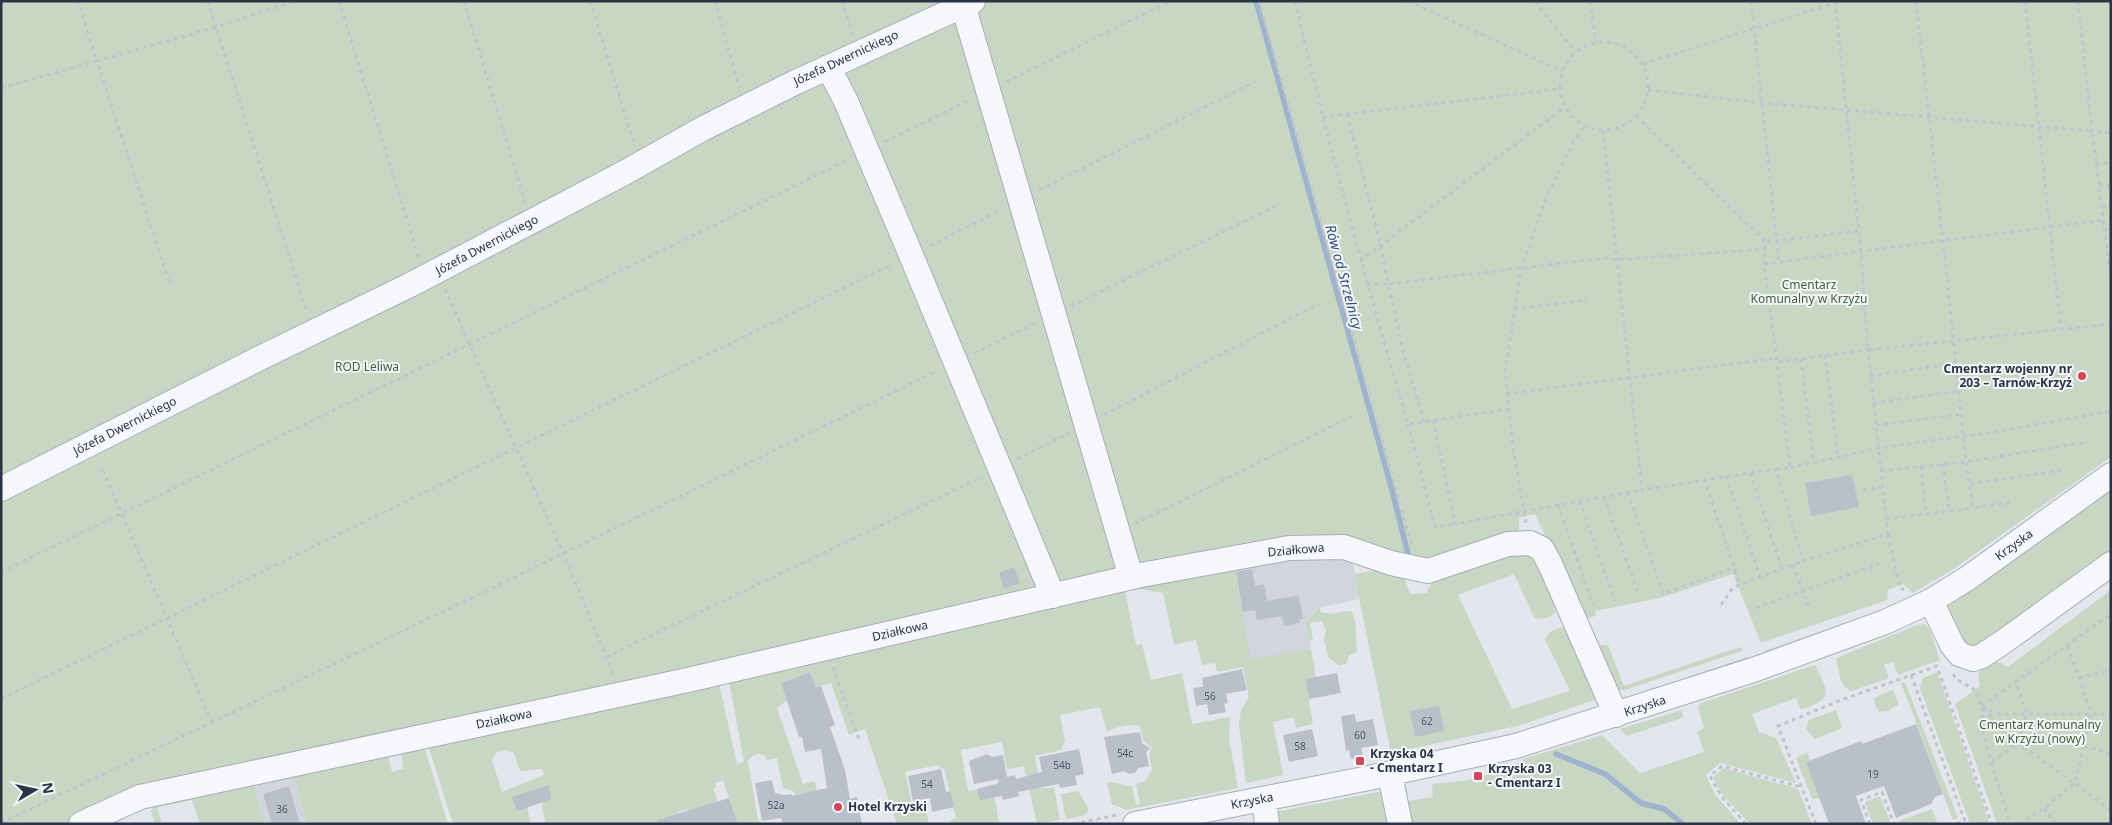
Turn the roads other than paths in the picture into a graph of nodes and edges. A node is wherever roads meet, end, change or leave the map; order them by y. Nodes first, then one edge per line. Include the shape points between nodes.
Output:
1 (968, 3) edge
2 (828, 67) junction
3 (2111, 475) edge
4 (1, 489) edge
5 (2111, 564) edge
6 (1131, 577) junction
7 (1053, 596) junction
8 (1931, 601) junction
9 (1616, 715) junction
10 (1390, 774) junction
11 (1264, 799) junction
12 (81, 824) edge
13 (1135, 824) edge
14 (1267, 824) edge
15 (1400, 824) edge

1 - 2 street, Józefa Dwernickiego
1 - 6 street via 990,90
2 - 4 street, Józefa Dwernickiego via 704,128 431,274
2 - 7 street via 845,99
3 - 8 street, Krzyska
5 - 8 street via 2006,640 1973,659 1958,654 1952,646
6 - 7 street, Działkowa
6 - 9 street, Działkowa via 1289,548 1344,547 1428,571 1508,544 1530,543 1542,549 1550,564
7 - 12 street, Działkowa via 621,694 140,797
8 - 9 street, Krzyska via 1885,622 1756,670
9 - 10 street, Krzyska via 1516,746
10 - 11 street, Krzyska
10 - 15 street
11 - 13 street, Krzyska
11 - 14 street

